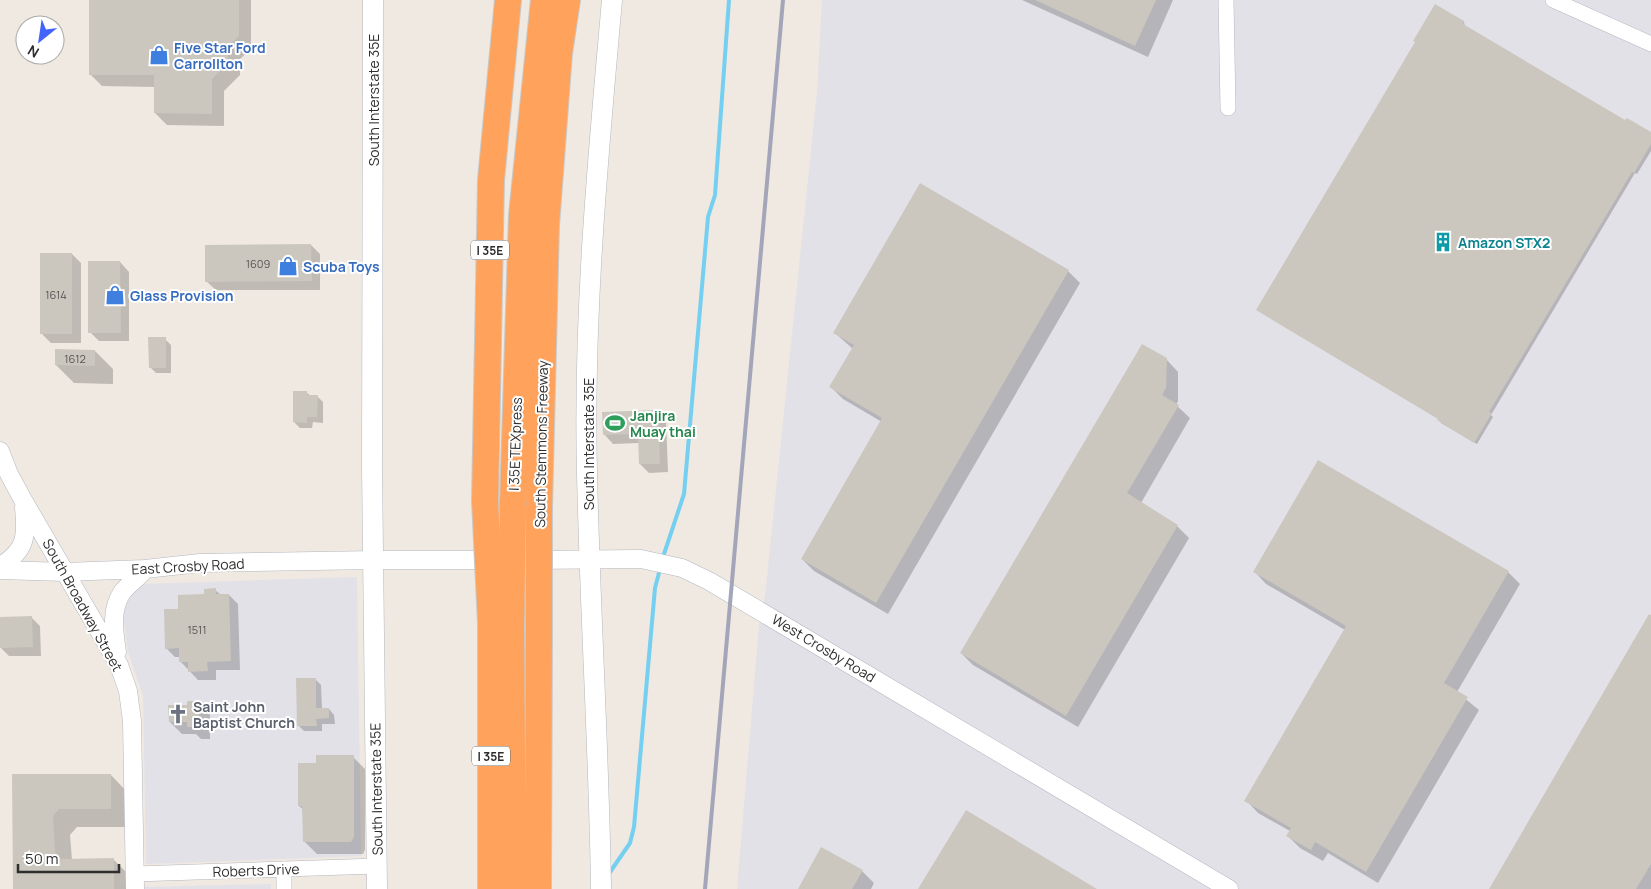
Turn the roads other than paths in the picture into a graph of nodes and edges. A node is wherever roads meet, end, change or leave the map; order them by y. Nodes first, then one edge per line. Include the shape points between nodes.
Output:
1 (373, 0) edge
2 (508, 0) edge
3 (544, 0) edge
4 (567, 0) edge
5 (612, 0) edge
6 (1226, 0) edge
7 (1553, 0) edge
8 (1651, 44) edge
9 (1228, 108) dead end
10 (0, 451) edge
11 (23, 500) junction
12 (375, 560) junction
13 (591, 560) junction
14 (0, 568) edge
15 (145, 569) junction
16 (64, 572) junction
17 (501, 626) junction
18 (119, 665) junction
19 (377, 866) junction
20 (284, 869) junction
21 (135, 882) edge
22 (284, 889) edge
23 (377, 889) edge
24 (492, 889) edge
25 (513, 889) edge
26 (538, 889) edge
27 (602, 889) edge
28 (1229, 889) edge

1 - 12 main road, South Interstate 35E via 372,468
2 - 17 highway, I 35E, bridge via 491,180 485,502
3 - 17 highway, I 35E TEXpress, bridge via 522,215 513,503
4 - 26 highway, South Stemmons Freeway, bridge via 559,54 546,225 539,508
5 - 13 main road, South Interstate 35E via 588,327 587,473
6 - 9 street
7 - 8 street
10 - 11 street, South Broadway Street
11 - 14 street via 26,538 13,557
11 - 16 street, South Broadway Street
12 - 13 street, West Crosby Road
12 - 15 street, East Crosby Road via 200,564
12 - 19 main road, South Interstate 35E
13 - 27 main road, South Interstate 35E
13 - 28 street, West Crosby Road via 641,558 682,568 732,593
14 - 16 street, East Crosby Road
15 - 16 street, East Crosby Road
15 - 18 street via 122,592 114,613
16 - 18 street, South Broadway Street
17 - 24 highway, I 35E
17 - 25 highway, I 35E TEXpress
18 - 21 street, South Broadway Street via 128,691 132,721
19 - 20 street, Roberts Drive
19 - 23 main road, South Interstate 35E
20 - 21 street, Roberts Drive
20 - 22 street

